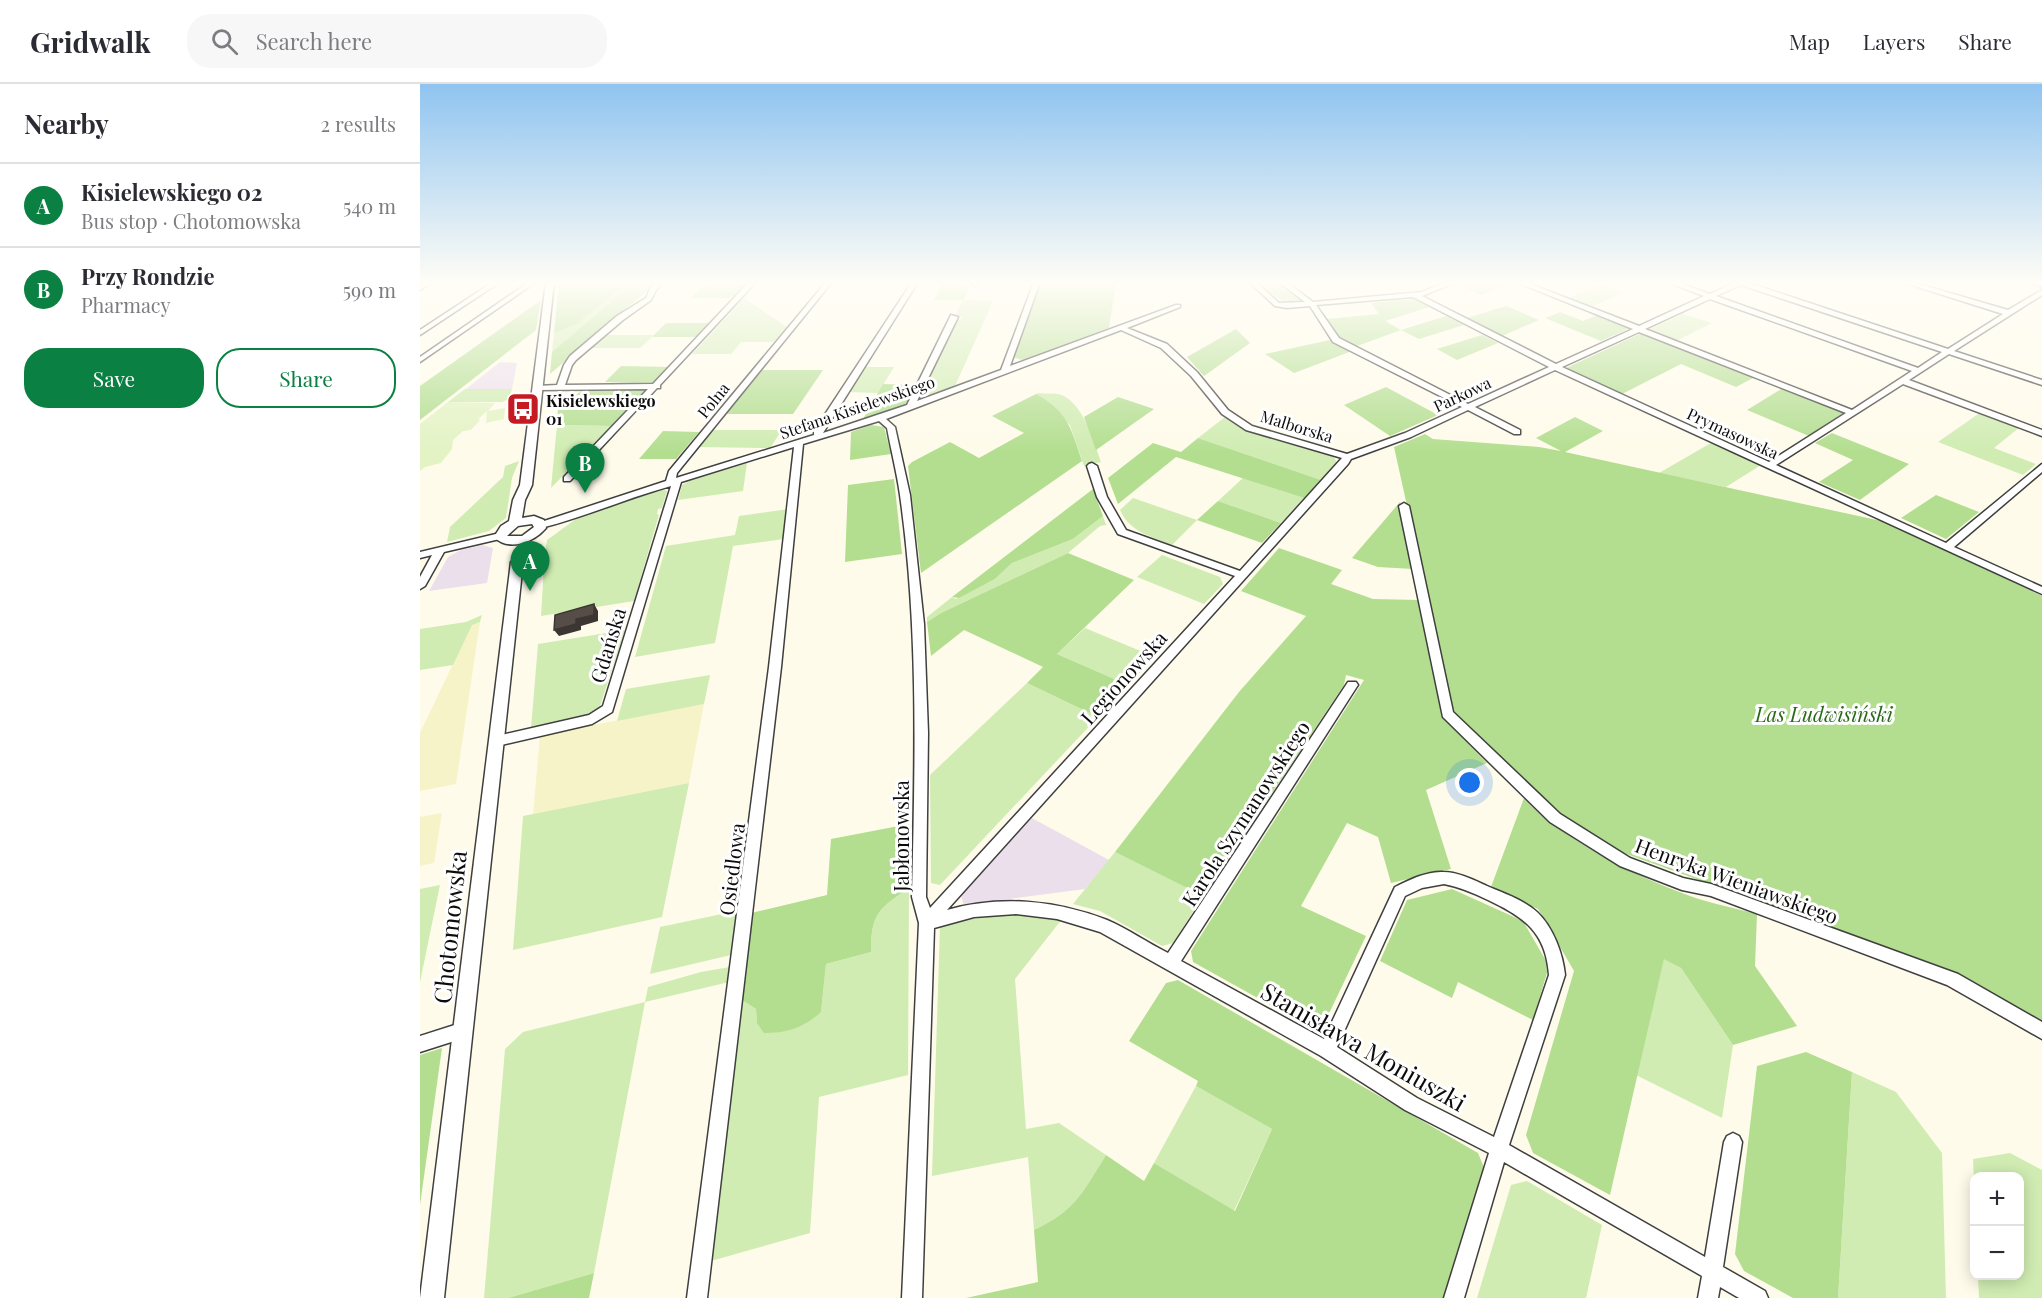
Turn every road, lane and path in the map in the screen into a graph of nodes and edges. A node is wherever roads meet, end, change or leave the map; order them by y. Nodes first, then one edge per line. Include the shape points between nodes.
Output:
1 (451, 339) edge
2 (543, 339) edge
3 (596, 339) edge
4 (701, 339) edge
5 (782, 339) edge
6 (878, 339) edge
7 (943, 339) edge
8 (1016, 339) edge
9 (1089, 339) edge
10 (1147, 339) edge
11 (1335, 339) edge
12 (1500, 339) edge
13 (1616, 339) edge
14 (1666, 339) edge
15 (1828, 339) edge
16 (1908, 339) edge
17 (1969, 339) edge
18 (1948, 352) junction
19 (420, 360) edge
20 (1555, 367) junction
21 (1005, 370) junction
22 (1918, 371) junction
23 (1903, 381) junction
24 (2042, 384) edge
25 (561, 386) junction
26 (657, 386) junction
27 (537, 388) junction
28 (910, 407) junction
29 (1468, 407) junction
30 (1853, 413) junction
31 (880, 418) junction
32 (1517, 432) dead end
33 (2042, 433) edge
34 (819, 438) junction
35 (1391, 442) joint
36 (799, 444) junction
37 (1347, 457) junction
38 (1092, 466) dead end
39 (1769, 466) junction
40 (2042, 467) edge
41 (567, 479) dead end
42 (673, 482) junction
43 (526, 484) junction
44 (1404, 506) dead end
45 (515, 523) junction
46 (535, 523) junction
47 (500, 536) junction
48 (528, 537) junction
49 (514, 541) junction
50 (1948, 547) junction
51 (440, 550) junction
52 (420, 555) edge
53 (517, 562) junction
54 (1242, 576) junction
55 (420, 586) edge
56 (2042, 591) edge
57 (1352, 684) dead end
58 (497, 741) junction
59 (927, 923) junction
60 (1170, 964) junction
61 (464, 1030) junction
62 (2042, 1031) edge
63 (420, 1044) edge
64 (1327, 1050) junction
65 (1733, 1142) dead end
66 (1499, 1149) junction
67 (1712, 1270) junction
68 (432, 1298) edge
69 (697, 1298) edge
70 (912, 1298) edge
71 (1454, 1298) edge
72 (1708, 1298) edge
73 (1758, 1298) edge

1 - 19 street
2 - 27 street
3 - 25 street via 573,358
4 - 26 street
5 - 42 street, Polna via 672,473
6 - 34 street via 818,431
7 - 28 street
8 - 21 street
9 - 21 street, Stefana Kisielewskiego
10 - 37 street, Malborska via 1164,346 1194,374 1225,412 1249,428
11 - 29 street
12 - 20 street, Prymasowska
13 - 20 street, Parkowa
14 - 30 street
15 - 22 street
16 - 18 street
17 - 18 street
18 - 22 street
18 - 24 street
20 - 29 street, Parkowa
20 - 39 street, Prymasowska
21 - 28 street, Stefana Kisielewskiego
22 - 23 street
23 - 30 street
23 - 33 street
25 - 26 street
25 - 27 street
26 - 41 street
27 - 43 street
28 - 31 street, Stefana Kisielewskiego
29 - 32 street
29 - 35 street, Parkowa
30 - 39 street
31 - 34 street, Stefana Kisielewskiego
31 - 59 street, Jabłonowska via 891,427 896,444 918,624 922,734 919,897
34 - 36 street, Stefana Kisielewskiego
35 - 37 street, Malborska
36 - 42 street, Stefana Kisielewskiego
36 - 69 street, Osiedlowa via 774,679
37 - 54 street, Legionowska
38 - 54 street via 1102,497 1122,532
39 - 50 street, Prymasowska
40 - 50 street
42 - 46 street, Stefana Kisielewskiego
42 - 58 street, Gdańska via 608,709 592,719
43 - 45 street
43 - 46 street
44 - 62 street, Henryka Wieniawskiego via 1447,714 1555,818 1625,862 1952,979
45 - 46 street
45 - 47 street
46 - 48 street via 538,531
47 - 49 street
47 - 51 street
48 - 49 street
48 - 53 street via 524,555
49 - 53 street via 512,557
50 - 56 street, Prymasowska
51 - 52 street
51 - 55 street
53 - 58 street, Chotomowska
54 - 59 street, Legionowska
57 - 60 street, Karola Szymanowskiego
58 - 61 street, Chotomowska
59 - 60 street, Stanisława Moniuszki via 979,908 1036,907 1104,926
59 - 70 street, Jabłonowska
60 - 64 street, Stanisława Moniuszki
61 - 63 street
61 - 68 street, Chotomowska
64 - 66 street, Stanisława Moniuszki via 1411,1104
64 - 66 street via 1400,892 1432,880 1459,880 1530,915 1555,957 1557,975
65 - 67 street
66 - 67 street, Stanisława Moniuszki
66 - 71 street
67 - 72 street
67 - 73 street, Stanisława Moniuszki

